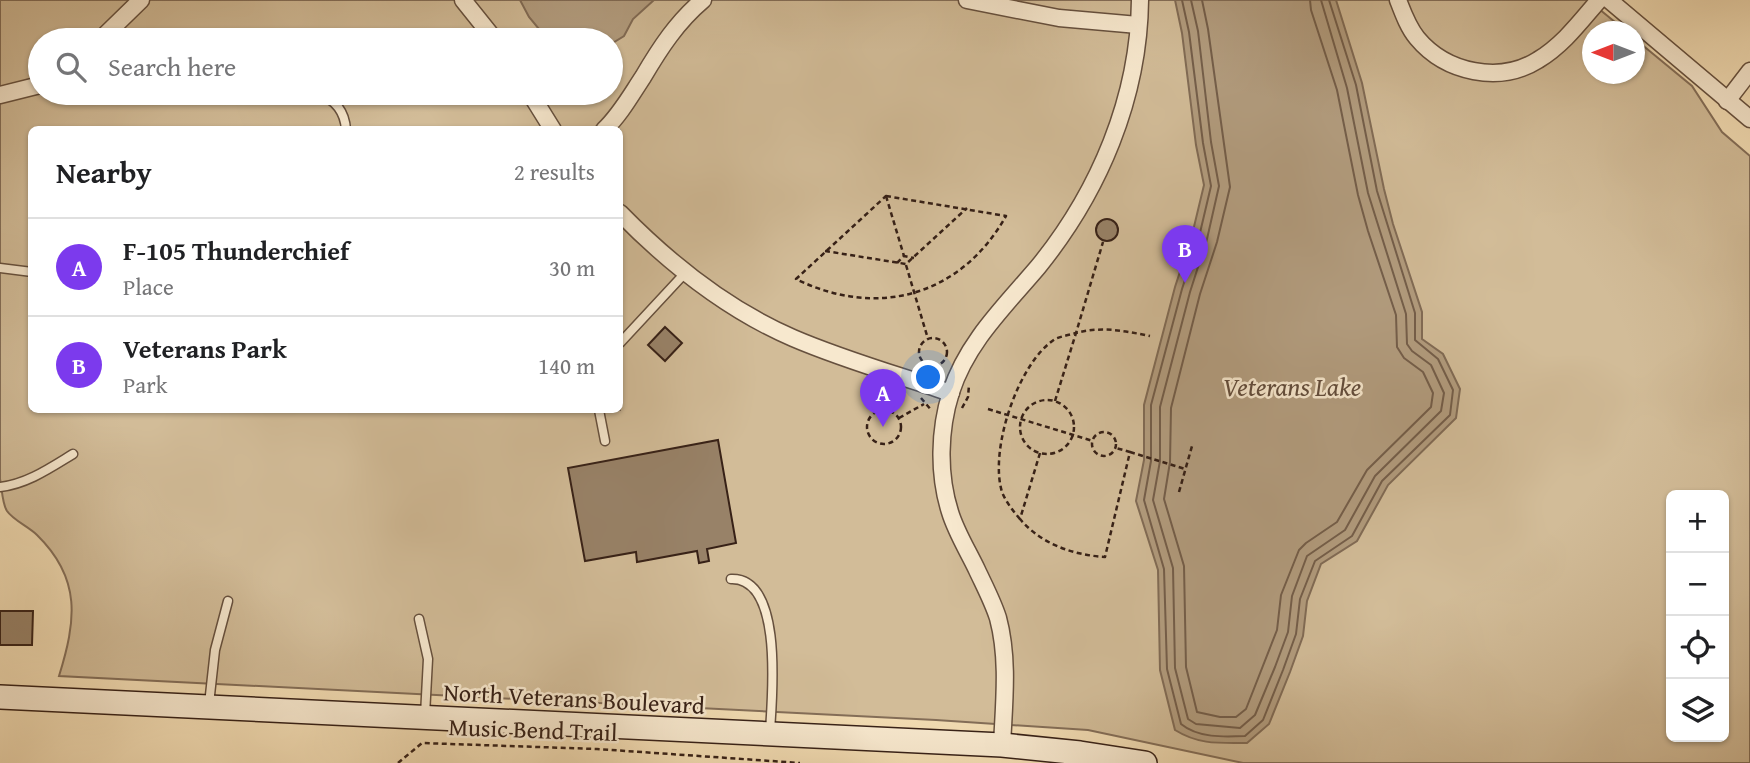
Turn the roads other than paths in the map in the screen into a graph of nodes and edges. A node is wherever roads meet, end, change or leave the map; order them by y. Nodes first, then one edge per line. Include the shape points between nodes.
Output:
1 (141, 0) edge
2 (463, 0) edge
3 (703, 0) edge
4 (967, 0) edge
5 (1140, 0) edge
6 (1398, 0) edge
7 (1599, 0) edge
8 (1609, 0) edge
9 (1138, 25) junction
10 (112, 28) edge
11 (485, 28) edge
12 (1750, 71) edge
13 (28, 88) edge
14 (0, 95) edge
15 (1727, 101) junction
16 (337, 105) edge
17 (537, 105) edge
18 (1750, 119) edge
19 (345, 126) edge
20 (551, 126) edge
21 (607, 126) edge
22 (623, 216) edge
23 (0, 268) edge
24 (28, 272) edge
25 (686, 272) junction
26 (623, 341) edge
27 (951, 393) junction
28 (600, 413) edge
29 (605, 441) dead end
30 (73, 454) dead end
31 (0, 487) edge
32 (731, 579) dead end
33 (228, 601) dead end
34 (419, 619) dead end
35 (0, 697) edge
36 (208, 707) junction
37 (425, 718) junction
38 (770, 734) junction
39 (1002, 745) junction
40 (1145, 763) edge

1 - 10 street
2 - 11 street
3 - 21 street via 671,32
4 - 9 street via 1059,18
5 - 9 street
6 - 7 street via 1409,25 1427,48 1461,68 1489,74 1522,69 1538,61 1555,49
8 - 15 street
9 - 27 street via 1127,96 1097,176 1054,247 983,331
12 - 15 street
13 - 14 street
15 - 18 street
16 - 19 lane
17 - 20 street
22 - 25 street
23 - 24 lane
25 - 26 lane
25 - 27 street via 792,338
27 - 39 street via 942,478 950,513 997,614 1004,663
28 - 29 lane
30 - 31 lane via 23,482
32 - 38 lane via 751,584 768,622
33 - 36 lane via 215,650
34 - 37 lane via 428,659
35 - 36 street, North Veterans Boulevard
36 - 37 street, North Veterans Boulevard
37 - 38 street, North Veterans Boulevard
38 - 39 street, North Veterans Boulevard
39 - 40 street, North Veterans Boulevard

